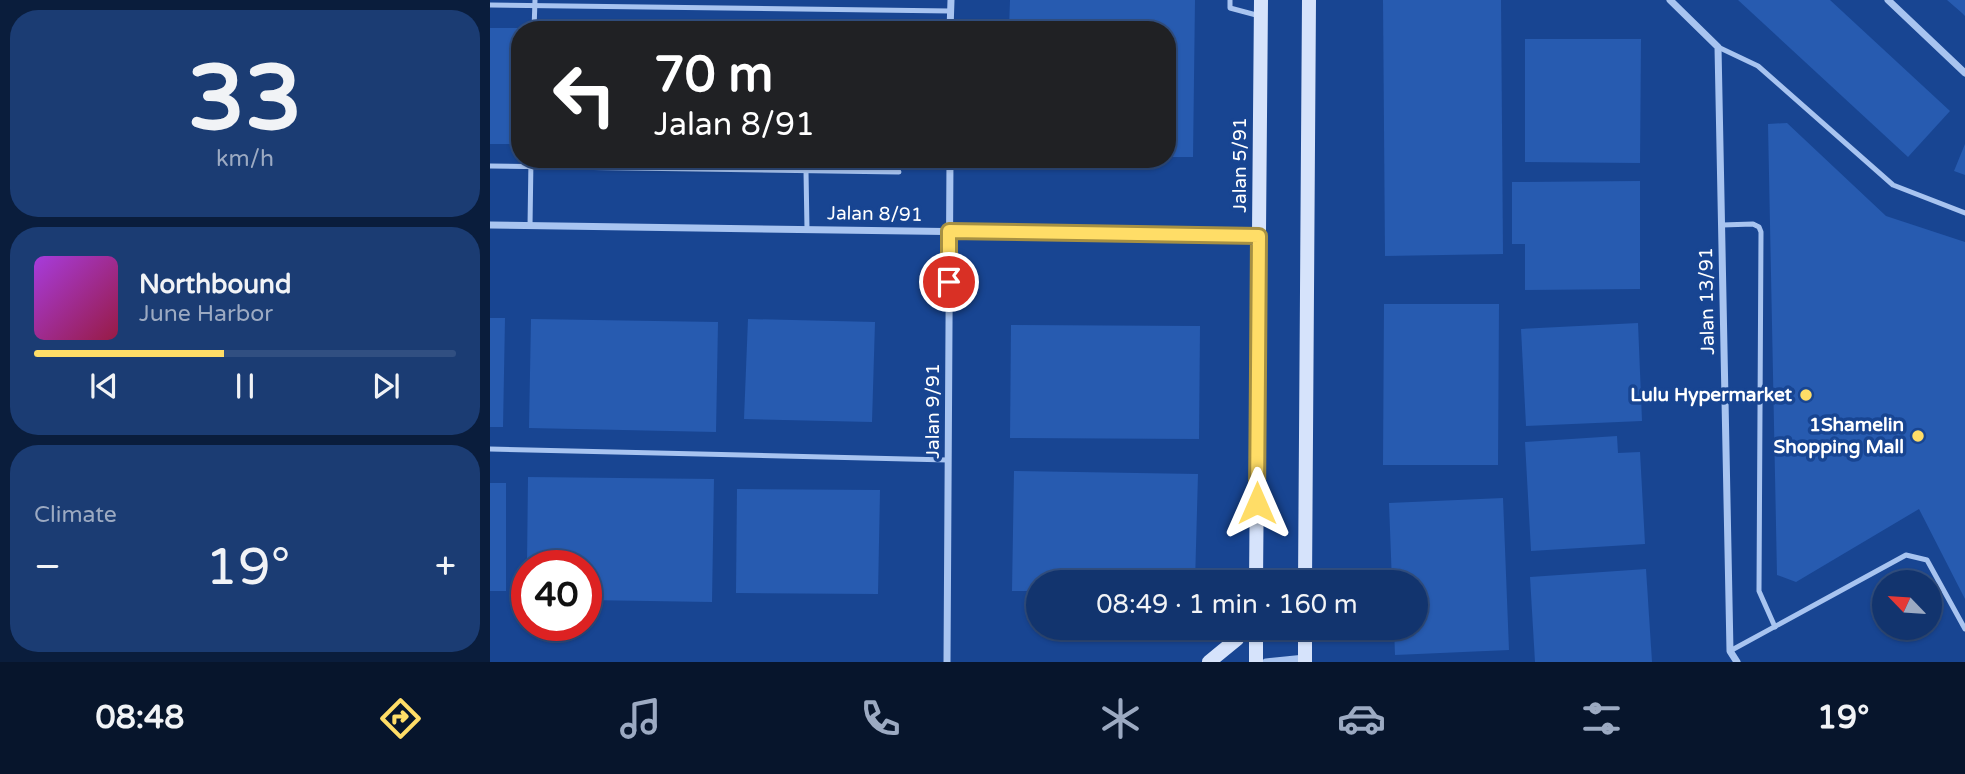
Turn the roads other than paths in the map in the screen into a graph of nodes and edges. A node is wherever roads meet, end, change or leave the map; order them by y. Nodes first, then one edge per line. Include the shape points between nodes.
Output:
1 (951, 0) edge
2 (1230, 0) edge
3 (1261, 0) edge
4 (1309, 0) edge
5 (1670, 0) edge
6 (1888, 0) edge
7 (534, 3) edge
8 (490, 5) edge
9 (950, 11) junction
10 (1261, 16) junction
11 (534, 21) edge
12 (950, 21) edge
13 (1718, 47) junction
14 (1965, 73) edge
15 (490, 166) edge
16 (511, 167) edge
17 (531, 168) edge
18 (600, 168) edge
19 (950, 168) edge
20 (806, 171) junction
21 (899, 172) dead end
22 (1965, 213) edge
23 (490, 225) edge
24 (1722, 225) junction
25 (530, 226) junction
26 (807, 229) junction
27 (949, 231) junction
28 (1259, 236) junction
29 (490, 449) edge
30 (948, 460) junction
31 (1256, 570) edge
32 (1305, 570) edge
33 (1775, 627) junction
34 (1965, 629) edge
35 (1236, 640) edge
36 (1256, 640) edge
37 (1305, 640) edge
38 (1730, 651) junction
39 (1305, 660) edge
40 (947, 662) edge
41 (1209, 662) edge
42 (1256, 662) edge
43 (1266, 662) edge
44 (1737, 662) edge

1 - 9 street
2 - 10 lane via 1230,8
3 - 10 street, Jalan 5/91
4 - 32 street
5 - 13 street
6 - 14 street
7 - 8 lane
7 - 9 lane
7 - 11 lane
9 - 12 street
10 - 28 street, Jalan 5/91
13 - 22 lane via 1758,66 1893,185
13 - 24 street, Jalan 13/91
15 - 16 lane
17 - 25 lane
18 - 20 lane
19 - 27 street, Jalan 9/91
20 - 21 lane
20 - 26 lane
23 - 25 street, Jalan 8/91
24 - 33 lane via 1754,224 1761,232 1759,591
24 - 38 street, Jalan 13/91
25 - 26 street, Jalan 8/91
26 - 27 street, Jalan 8/91
27 - 28 street, Jalan 8/91
27 - 30 street, Jalan 9/91
28 - 31 street, Jalan 5/91
29 - 30 lane
30 - 40 street, Jalan 9/91
33 - 34 lane via 1906,555 1927,560
33 - 38 lane
35 - 41 street
36 - 42 street
37 - 39 street
38 - 44 street
39 - 43 street

